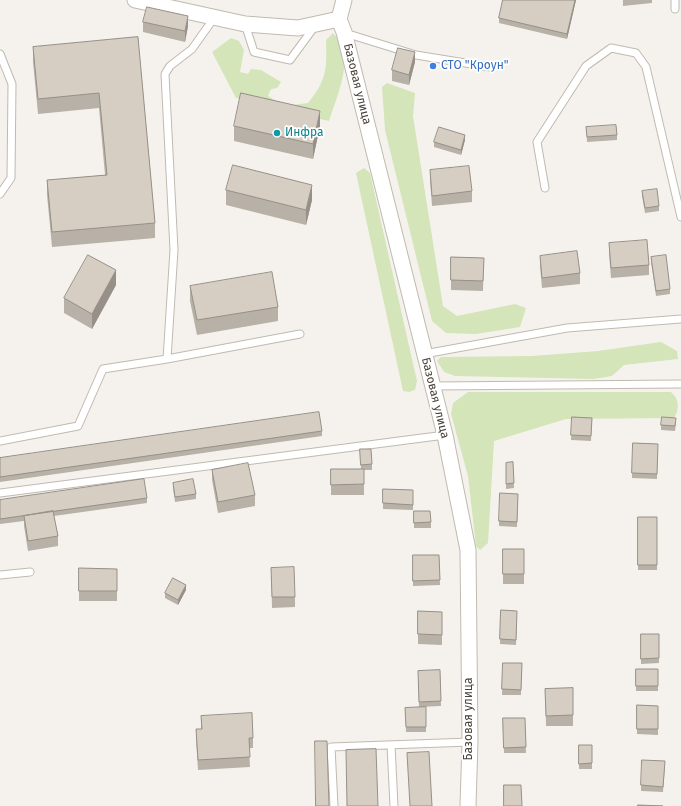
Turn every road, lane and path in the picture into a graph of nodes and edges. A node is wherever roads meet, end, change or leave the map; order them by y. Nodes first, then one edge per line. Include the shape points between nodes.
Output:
1 (135, 0) edge
2 (344, 0) edge
3 (675, 0) edge
4 (675, 9) dead end
5 (214, 18) junction
6 (245, 24) junction
7 (317, 24) junction
8 (341, 26) junction
9 (0, 54) edge
10 (490, 66) dead end
11 (545, 188) dead end
12 (0, 194) edge
13 (681, 218) edge
14 (681, 319) edge
15 (300, 334) dead end
16 (424, 354) junction
17 (168, 359) junction
18 (681, 384) edge
19 (432, 386) junction
20 (444, 435) junction
21 (0, 441) edge
22 (0, 493) edge
23 (30, 572) dead end
24 (0, 575) edge
25 (470, 742) junction
26 (391, 745) junction
27 (334, 806) edge
28 (394, 806) edge
29 (468, 806) edge

1 - 5 street
2 - 8 street, Базовая улица
3 - 4 lane
5 - 6 street
5 - 17 lane via 192,49 170,66 165,74 174,250
6 - 7 street via 298,28
6 - 7 lane via 254,52 290,60
7 - 8 street
8 - 10 lane via 416,55
8 - 16 street, Базовая улица
9 - 12 lane via 12,84 12,92 11,178
11 - 13 lane via 537,142 586,66 611,48 636,53 646,67
14 - 16 lane via 567,328
15 - 17 lane
16 - 19 street, Базовая улица
17 - 21 lane via 104,369 78,426
18 - 19 lane
19 - 20 street, Базовая улица
20 - 22 lane
20 - 25 street, Базовая улица via 468,550
23 - 24 lane
25 - 26 lane
25 - 29 street, Базовая улица
26 - 27 lane via 331,747
26 - 28 lane

